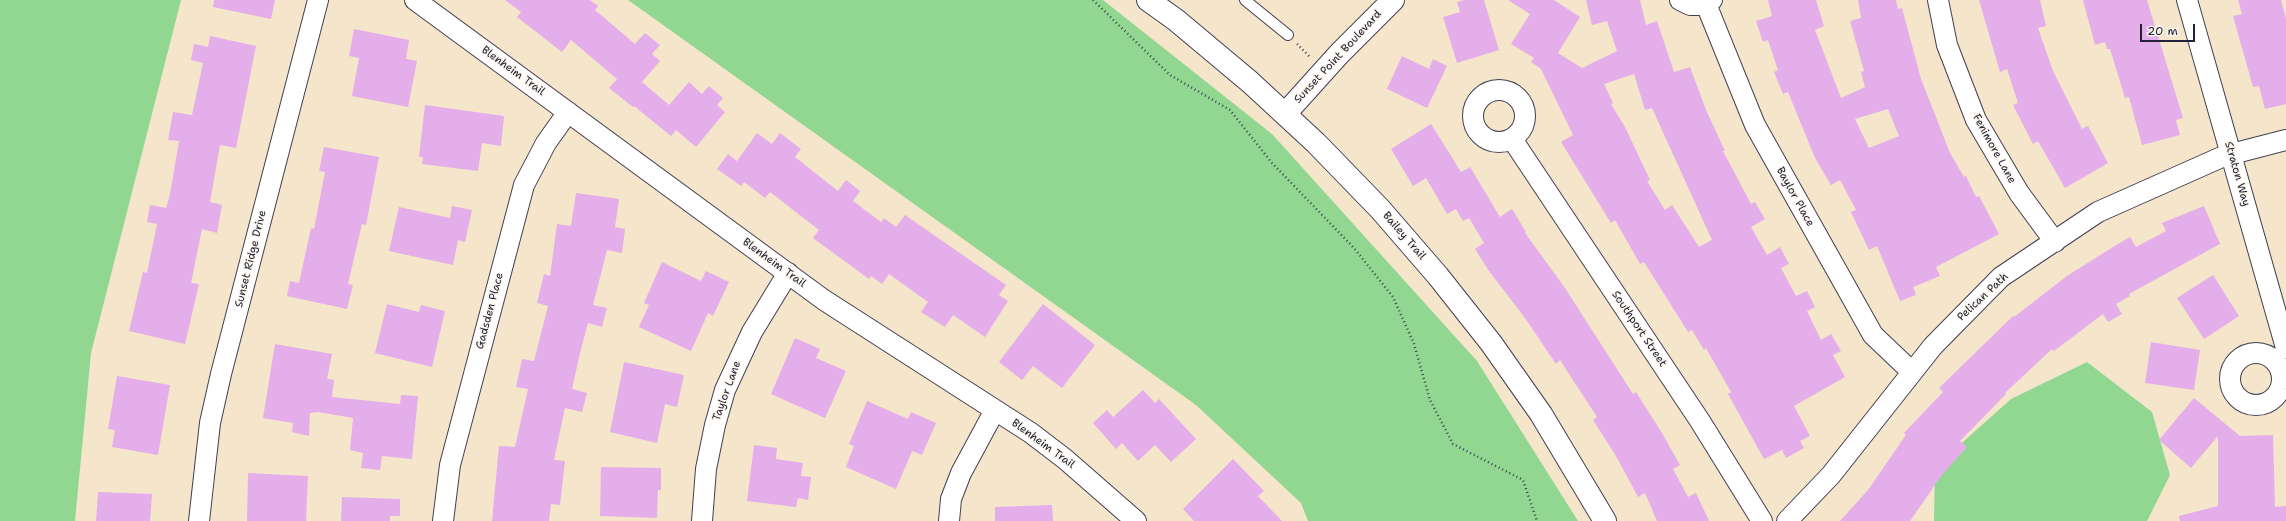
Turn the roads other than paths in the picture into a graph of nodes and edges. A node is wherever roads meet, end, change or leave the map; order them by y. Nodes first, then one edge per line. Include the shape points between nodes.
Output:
1 (318, 0) edge
2 (415, 0) edge
3 (1245, 0) edge
4 (1393, 0) edge
5 (1680, 0) edge
6 (1938, 0) edge
7 (2187, 0) edge
8 (1157, 2) edge
9 (1709, 2) edge
10 (1288, 35) road end
11 (568, 112) junction
12 (1285, 114) junction
13 (1512, 139) dead end
14 (2286, 140) edge
15 (2231, 154) junction
16 (2055, 242) junction
17 (788, 273) junction
18 (2286, 348) edge
19 (1912, 372) junction
20 (995, 410) junction
21 (199, 521) edge
22 (443, 521) edge
23 (702, 521) edge
24 (949, 521) edge
25 (1136, 521) edge
26 (1605, 521) edge
27 (1762, 521) edge
28 (1787, 521) edge

1 - 21 street, Sunset Ridge Drive via 221,374 210,423
2 - 11 street, Blenheim Trail
3 - 10 lane
4 - 12 street, Sunset Point Boulevard
5 - 9 street, Baylor Place via 1690,5
6 - 16 street, Fenimore Lane via 1947,45 1976,120 2019,193
7 - 15 street, Straton Way
8 - 12 street, Bailey Trail
9 - 19 street, Baylor Place via 1755,125 1873,335
11 - 17 street, Blenheim Trail
11 - 22 street, Gadsden Place via 542,149 524,185 452,457
12 - 26 street, Bailey Trail via 1380,209 1453,294 1541,414
13 - 27 street, Southport Street via 1700,421
14 - 15 street, Pelican Path
15 - 16 street, Pelican Path via 2098,212
15 - 18 street, Straton Way
16 - 19 street, Pelican Path via 2002,277 1933,346
17 - 20 street, Blenheim Trail via 824,300
17 - 23 street, Taylor Lane via 752,332 725,390 706,469
19 - 28 street, Pelican Path via 1831,475
20 - 24 street via 960,473 951,499
20 - 25 street, Blenheim Trail via 1065,459

